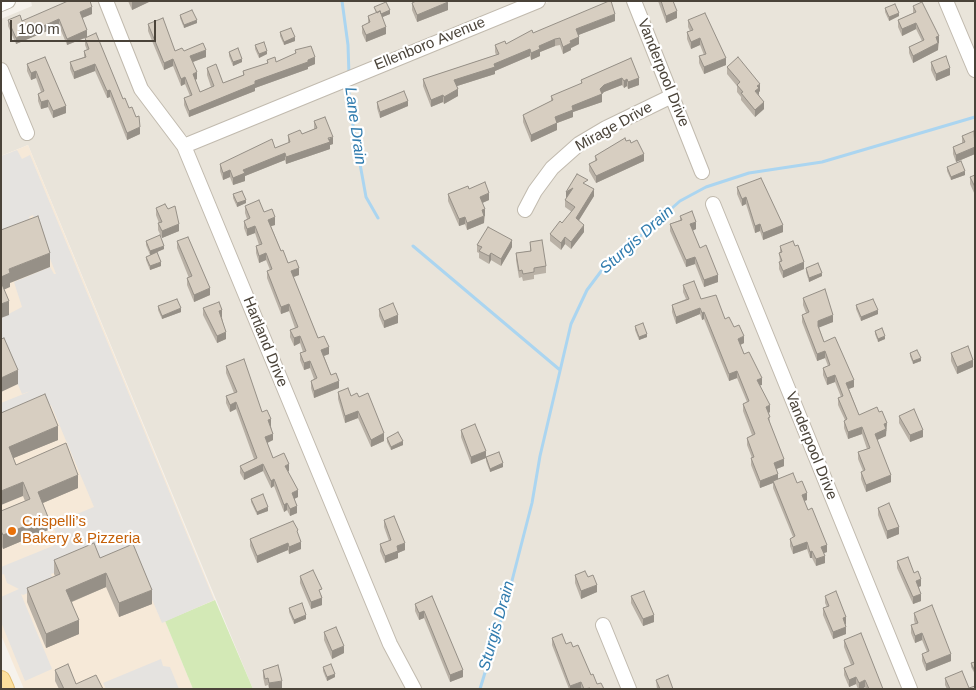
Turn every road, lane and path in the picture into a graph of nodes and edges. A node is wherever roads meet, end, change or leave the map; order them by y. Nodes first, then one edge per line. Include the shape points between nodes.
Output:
1 (8, 1) edge
2 (106, 1) edge
3 (538, 1) edge
4 (634, 1) edge
5 (946, 1) edge
6 (1, 4) edge
7 (1, 70) edge
8 (975, 70) edge
9 (672, 96) junction
10 (27, 133) dead end
11 (184, 146) junction
12 (702, 172) dead end
13 (713, 204) dead end
14 (525, 210) dead end
15 (603, 625) dead end
16 (1, 680) edge
17 (5, 689) edge
18 (414, 689) edge
19 (629, 689) edge
20 (910, 689) edge

1 - 6 street
2 - 11 street, Hartland Drive via 142,88
3 - 11 street, Ellenboro Avenue
4 - 9 street, Vanderpool Drive
5 - 8 street
7 - 10 street
9 - 12 street, Vanderpool Drive
9 - 14 street, Mirage Drive via 606,128 572,150 552,168
11 - 18 street, Hartland Drive via 390,644
13 - 20 street, Vanderpool Drive
15 - 19 street
16 - 17 main road

